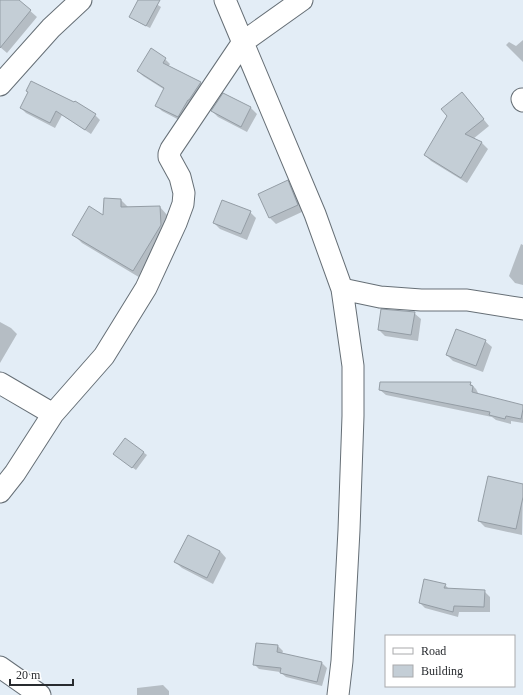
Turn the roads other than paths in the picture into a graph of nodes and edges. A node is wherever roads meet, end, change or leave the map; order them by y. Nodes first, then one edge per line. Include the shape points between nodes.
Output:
1 (81, 0) edge
2 (225, 0) edge
3 (302, 0) edge
4 (243, 42) junction
5 (0, 85) edge
6 (342, 289) junction
7 (523, 309) edge
8 (0, 382) edge
9 (53, 414) junction
10 (0, 492) edge
11 (0, 667) edge
12 (40, 695) edge
13 (338, 695) edge

1 - 5 street via 51,28
2 - 4 street
3 - 4 street
4 - 6 street via 315,214
4 - 9 street via 169,154 182,182 183,204 146,288 104,356
6 - 7 street via 380,297 467,300
6 - 13 street via 353,366 353,416 350,514
8 - 9 street
9 - 10 street
11 - 12 street

